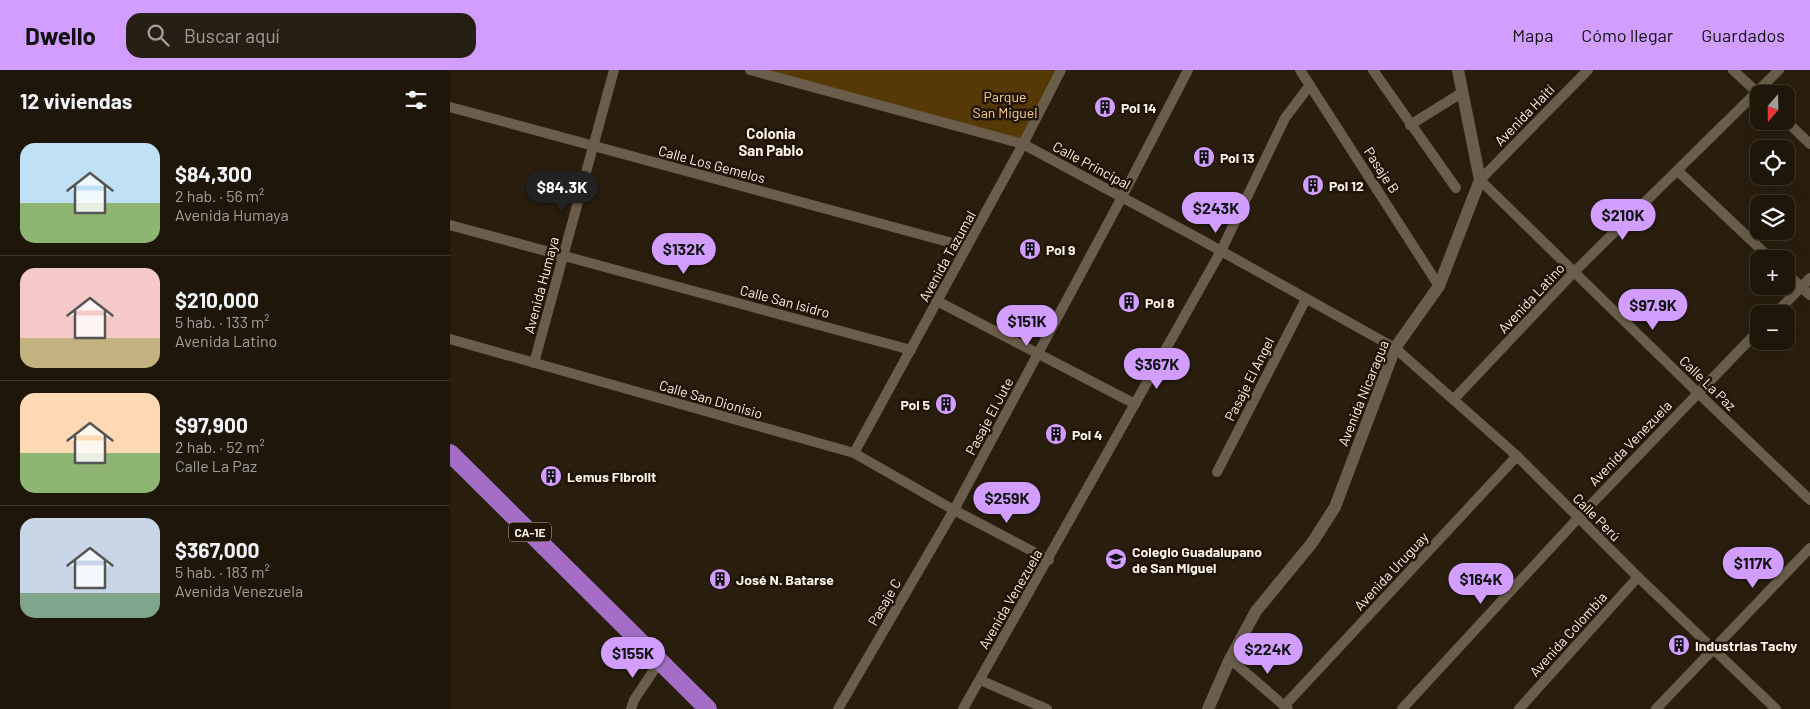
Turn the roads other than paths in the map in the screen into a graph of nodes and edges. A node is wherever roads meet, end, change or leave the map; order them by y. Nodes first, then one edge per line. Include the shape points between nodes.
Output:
1 (614, 70) edge
2 (750, 70) edge
3 (1061, 70) edge
4 (1188, 70) edge
5 (1300, 70) edge
6 (1373, 70) edge
7 (1458, 70) edge
8 (1588, 70) edge
9 (1733, 70) edge
10 (1779, 70) edge
11 (1310, 85) junction
12 (1765, 85) edge
13 (1750, 86) edge
14 (1463, 92) junction
15 (1750, 101) edge
16 (450, 107) edge
17 (1410, 125) junction
18 (1795, 130) edge
19 (1023, 144) junction
20 (1810, 144) edge
21 (594, 146) junction
22 (1678, 171) junction
23 (1480, 180) junction
24 (1456, 188) dead end
25 (1122, 197) junction
26 (450, 225) edge
27 (967, 248) junction
28 (1762, 250) edge
29 (1221, 251) junction
30 (563, 255) junction
31 (1574, 272) junction
32 (1810, 278) edge
33 (1795, 281) edge
34 (1439, 286) junction
35 (1801, 287) junction
36 (1810, 295) edge
37 (1306, 299) junction
38 (937, 301) junction
39 (1784, 305) edge
40 (450, 338) edge
41 (1750, 339) edge
42 (1395, 348) junction
43 (911, 350) junction
44 (1038, 354) junction
45 (534, 363) junction
46 (1698, 393) junction
47 (1454, 400) junction
48 (1135, 404) junction
49 (450, 453) edge
50 (854, 453) junction
51 (1517, 456) junction
52 (1217, 472) dead end
53 (1810, 500) edge
54 (954, 510) junction
55 (1579, 517) junction
56 (1810, 548) edge
57 (1048, 560) junction
58 (1638, 577) junction
59 (1714, 648) junction
60 (1230, 659) junction
61 (660, 661) junction
62 (980, 680) junction
63 (1287, 707) edge
64 (631, 709) edge
65 (708, 709) edge
66 (838, 709) edge
67 (964, 709) edge
68 (1047, 709) edge
69 (1208, 709) edge
70 (1402, 709) edge
71 (1519, 709) edge
72 (1656, 709) edge
73 (1776, 709) edge

1 - 21 street, Avenida Humaya
2 - 19 street, Calle Principal
3 - 19 street, Avenida Tazumal
4 - 25 street, Pasaje El Jute
5 - 11 street, Pasaje B
6 - 17 street
7 - 14 street
8 - 23 street, Avenida Haití
9 - 13 street
10 - 12 street, Avenida Latino
11 - 29 street, Avenida Venezuela via 1285,118
11 - 34 street, Pasaje B
14 - 17 street
14 - 23 street
15 - 22 street, Avenida Latino
16 - 21 street, Calle Los Gemelos
17 - 24 street
18 - 20 street
19 - 25 street, Calle Principal
19 - 27 street, Avenida Tazumal
21 - 27 street, Calle Los Gemelos
21 - 30 street, Avenida Humaya
22 - 28 street
22 - 31 street, Avenida Latino
23 - 31 street, Calle La Paz
23 - 34 street, Avenida Nicaragua
25 - 29 street, Calle Principal
25 - 44 street, Pasaje El Jute
26 - 30 street, Calle San Isidro
27 - 38 street, Avenida Tazumal
29 - 37 street, Calle Principal
29 - 48 street, Avenida Venezuela
30 - 43 street, Calle San Isidro
30 - 45 street, Avenida Humaya
31 - 46 street, Calle La Paz
31 - 47 street, Avenida Latino
32 - 35 street
33 - 35 street
34 - 42 street, Avenida Nicaragua
35 - 36 street
35 - 39 street
37 - 42 street, Calle Principal
37 - 52 street, Pasaje El Angel
38 - 43 street, Avenida Tazumal
38 - 44 street
40 - 45 street, Calle San Dionisio
41 - 46 street, Avenida Venezuela
42 - 47 street, Calle Perú
42 - 60 street, Avenida Nicaragua via 1335,507 1312,543 1256,611
43 - 50 street, Avenida Tazumal
44 - 48 street
44 - 54 street, Pasaje El Jute
45 - 50 street, Calle San Dionisio
46 - 53 street, Calle La Paz
46 - 55 street, Avenida Venezuela
47 - 51 street, Calle Perú
48 - 57 street, Avenida Venezuela
49 - 61 highway, CA-1E
50 - 54 street, Calle San Dionisio
51 - 55 street, Calle Perú
51 - 63 street, Avenida Uruguay
54 - 57 street, Calle San Dionisio
54 - 66 street, Pasaje C
55 - 58 street, Calle Perú
55 - 70 street, Avenida Venezuela
56 - 59 street
57 - 62 street, Avenida Venezuela
58 - 59 street, Calle Perú
58 - 71 street, Avenida Colombia
59 - 72 street
59 - 73 street, Calle Perú
60 - 63 street
60 - 69 street, Avenida Nicaragua
61 - 64 street
61 - 65 highway, CA-1E
62 - 67 street
62 - 68 street

